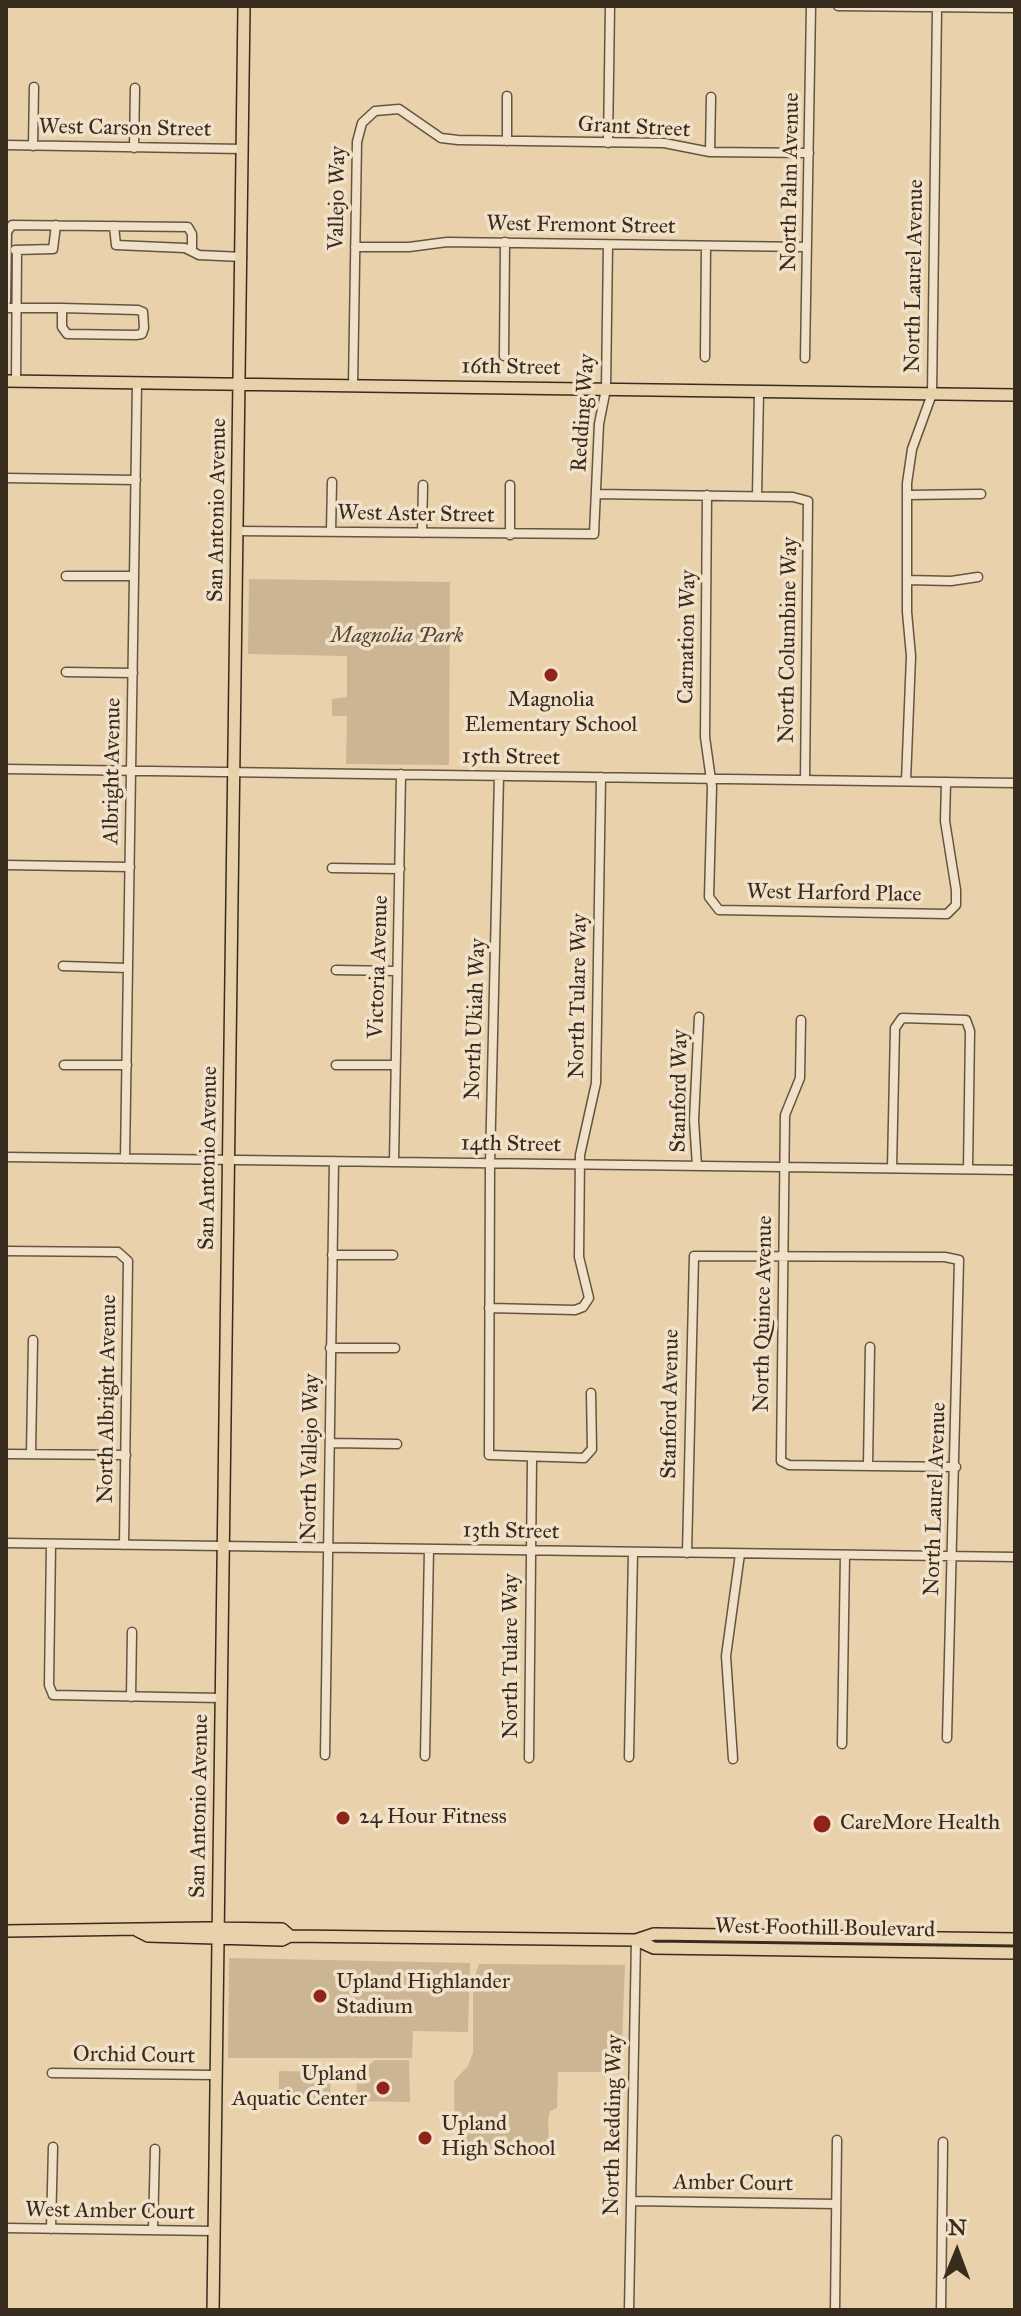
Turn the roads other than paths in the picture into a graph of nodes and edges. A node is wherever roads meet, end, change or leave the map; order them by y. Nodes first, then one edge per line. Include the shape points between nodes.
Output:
1 (244, 6) edge
2 (610, 6) edge
3 (811, 6) edge
4 (838, 6) edge
5 (922, 7) edge
6 (937, 8) edge
7 (1015, 8) edge
8 (34, 87) dead end
9 (135, 88) dead end
10 (507, 96) dead end
11 (711, 97) dead end
12 (458, 140) joint
13 (507, 141) junction
14 (608, 143) junction
15 (6, 145) edge
16 (33, 146) junction
17 (134, 148) junction
18 (243, 149) junction
19 (710, 152) junction
20 (809, 153) junction
21 (56, 225) junction
22 (114, 226) junction
23 (7, 232) edge
24 (505, 242) junction
25 (608, 245) junction
26 (706, 246) junction
27 (355, 247) junction
28 (807, 247) junction
29 (10, 250) edge
30 (192, 251) junction
31 (242, 257) junction
32 (6, 301) edge
33 (6, 308) edge
34 (17, 308) junction
35 (62, 308) junction
36 (6, 331) edge
37 (17, 331) junction
38 (504, 356) dead end
39 (705, 357) dead end
40 (805, 358) dead end
41 (11, 381) edge
42 (137, 383) junction
43 (239, 385) junction
44 (353, 386) junction
45 (606, 389) junction
46 (759, 391) junction
47 (932, 394) junction
48 (1015, 395) edge
49 (6, 478) edge
50 (136, 480) junction
51 (332, 482) dead end
52 (423, 485) dead end
53 (510, 485) dead end
54 (597, 494) junction
55 (981, 494) dead end
56 (707, 495) junction
57 (907, 495) junction
58 (757, 496) junction
59 (237, 531) junction
60 (331, 532) junction
61 (422, 533) junction
62 (594, 534) joint
63 (510, 535) junction
64 (66, 576) dead end
65 (134, 576) junction
66 (978, 577) dead end
67 (907, 580) junction
68 (66, 672) dead end
69 (133, 673) junction
70 (6, 769) edge
71 (131, 771) junction
72 (234, 772) junction
73 (401, 774) junction
74 (499, 776) junction
75 (601, 777) junction
76 (712, 779) junction
77 (805, 780) junction
78 (906, 781) junction
79 (946, 782) junction
80 (1015, 783) edge
81 (6, 865) edge
82 (130, 867) junction
83 (332, 868) dead end
84 (400, 869) junction
85 (63, 966) dead end
86 (128, 968) junction
87 (336, 970) dead end
88 (396, 971) junction
89 (699, 1017) dead end
90 (801, 1020) dead end
91 (64, 1065) dead end
92 (127, 1065) junction
93 (336, 1065) dead end
94 (394, 1065) junction
95 (6, 1157) edge
96 (125, 1159) junction
97 (229, 1159) junction
98 (334, 1161) junction
99 (394, 1162) junction
100 (490, 1163) junction
101 (580, 1164) junction
102 (697, 1166) junction
103 (784, 1167) junction
104 (892, 1168) junction
105 (968, 1169) junction
106 (1015, 1170) edge
107 (6, 1251) edge
108 (332, 1255) junction
109 (393, 1255) dead end
110 (782, 1255) junction
111 (489, 1308) junction
112 (33, 1340) dead end
113 (870, 1347) dead end
114 (330, 1348) junction
115 (395, 1348) dead end
116 (591, 1393) dead end
117 (330, 1443) junction
118 (397, 1444) dead end
119 (6, 1454) edge
120 (31, 1454) junction
121 (126, 1455) junction
122 (532, 1458) junction
123 (868, 1465) junction
124 (956, 1467) junction
125 (6, 1543) edge
126 (51, 1544) junction
127 (124, 1545) junction
128 (223, 1546) junction
129 (327, 1548) junction
130 (429, 1549) junction
131 (531, 1550) junction
132 (633, 1552) junction
133 (687, 1553) junction
134 (740, 1554) junction
135 (845, 1555) junction
136 (951, 1556) junction
137 (1015, 1557) edge
138 (132, 1632) dead end
139 (131, 1697) junction
140 (221, 1698) junction
141 (947, 1738) dead end
142 (842, 1744) dead end
143 (325, 1755) dead end
144 (425, 1756) dead end
145 (629, 1757) dead end
146 (529, 1758) dead end
147 (733, 1759) dead end
148 (6, 1931) edge
149 (218, 1933) junction
150 (893, 1937) junction
151 (1015, 1939) edge
152 (636, 1940) junction
153 (826, 1949) junction
154 (1015, 1953) edge
155 (52, 2073) dead end
156 (215, 2075) junction
157 (837, 2140) dead end
158 (943, 2142) dead end
159 (53, 2147) dead end
160 (155, 2149) dead end
161 (631, 2201) junction
162 (836, 2204) junction
163 (6, 2228) edge
164 (51, 2229) junction
165 (153, 2230) junction
166 (214, 2231) junction
167 (213, 2310) edge
168 (629, 2310) edge
169 (835, 2310) edge
170 (941, 2310) edge

1 - 18 main road, San Antonio Avenue
2 - 14 street
3 - 20 street, North Palm Avenue
4 - 5 street
5 - 6 street
6 - 7 street
6 - 47 street, North Laurel Avenue
8 - 16 street
9 - 17 street
10 - 13 street
11 - 19 street
12 - 13 street, Grant Street
12 - 27 street, Vallejo Way via 441,138 399,109 367,116 357,142
13 - 14 street, Grant Street
14 - 19 street, Grant Street via 664,143
15 - 16 street, West Carson Street
16 - 17 street, West Carson Street
17 - 18 street, West Carson Street
18 - 31 main road, San Antonio Avenue
19 - 20 street, Grant Street
20 - 28 street, North Palm Avenue
21 - 22 street
21 - 23 street via 12,225
21 - 29 street via 53,249
22 - 30 street via 116,245
22 - 30 street via 188,227
23 - 29 street
24 - 25 street, West Fremont Street
24 - 27 street, West Fremont Street
24 - 38 street
25 - 26 street, West Fremont Street
25 - 45 street, Redding Way
26 - 28 street, West Fremont Street
26 - 39 street
27 - 44 street, Vallejo Way
28 - 40 street, North Palm Avenue
29 - 32 street
29 - 34 street
30 - 31 street
31 - 43 main road, San Antonio Avenue
33 - 34 street
34 - 35 street
34 - 37 street
35 - 35 street via 138,310 143,312 144,328 136,335 67,334
36 - 37 street
37 - 41 street
41 - 42 main road, 16th Street
42 - 43 main road, 16th Street
42 - 50 street, Albright Avenue
43 - 44 main road, 16th Street
43 - 59 main road, San Antonio Avenue
44 - 45 main road, 16th Street
45 - 46 main road, 16th Street
45 - 54 street, Redding Way
46 - 47 main road, 16th Street
46 - 58 street
47 - 48 main road, 16th Street
47 - 57 street, North Laurel Avenue via 912,449
49 - 50 street
50 - 65 street, Albright Avenue
51 - 60 street
52 - 61 street
53 - 63 street
54 - 56 street
54 - 62 street, Redding Way
55 - 57 street
56 - 58 street
56 - 76 street, Carnation Way via 705,737
57 - 67 street, North Laurel Avenue
58 - 77 street, North Columbine Way via 808,501
59 - 60 street, West Aster Street
59 - 72 main road, San Antonio Avenue
60 - 61 street, West Aster Street
61 - 63 street, West Aster Street
62 - 63 street, West Aster Street
64 - 65 street
65 - 69 street, Albright Avenue
66 - 67 street
67 - 78 street, North Laurel Avenue via 911,666
68 - 69 street
69 - 71 street, Albright Avenue
70 - 71 street, 15th Street
71 - 72 street, 15th Street
71 - 82 street, Albright Avenue
72 - 73 street, 15th Street
72 - 97 main road, San Antonio Avenue
73 - 74 street, 15th Street
73 - 84 street, Victoria Avenue
74 - 75 street, 15th Street
74 - 100 street, North Ukiah Way
75 - 76 street, 15th Street
75 - 101 street, North Tulare Way via 596,1083
76 - 77 street, 15th Street
76 - 79 street, West Harford Place via 709,897 719,910 947,914 956,905 945,821
77 - 78 street, 15th Street
78 - 79 street, 15th Street
79 - 80 street, 15th Street
81 - 82 street
82 - 86 street, Albright Avenue
83 - 84 street
84 - 88 street, Victoria Avenue
85 - 86 street
86 - 92 street, Albright Avenue
87 - 88 street
88 - 94 street, Victoria Avenue
89 - 102 street, Stanford Way
90 - 103 street, North Quince Avenue via 800,1078 785,1115
91 - 92 street
92 - 96 street, Albright Avenue
93 - 94 street
94 - 99 street, Victoria Avenue
95 - 96 street, 14th Street
96 - 97 street, 14th Street
97 - 98 street, 14th Street
97 - 128 main road, San Antonio Avenue
98 - 99 street, 14th Street
98 - 108 street, North Vallejo Way
99 - 100 street, 14th Street
100 - 101 street, 14th Street
100 - 111 street, North Ukiah Way
101 - 102 street, 14th Street
101 - 111 street, North Tulare Way via 579,1257 589,1298 583,1307
102 - 103 street, 14th Street
103 - 104 street, 14th Street
103 - 110 street, North Quince Avenue
104 - 105 street, 14th Street
104 - 105 street via 895,1028 902,1018 966,1020
105 - 106 street, 14th Street
107 - 121 street, North Albright Avenue via 126,1255
108 - 109 street
108 - 114 street, North Vallejo Way
110 - 123 street, North Quince Avenue via 781,1461
110 - 124 street, North Laurel Avenue via 959,1260
110 - 133 street, Stanford Avenue via 694,1256
111 - 122 street, North Ukiah Way via 489,1455
112 - 120 street
113 - 123 street
114 - 115 street
114 - 117 street, North Vallejo Way
116 - 122 street via 592,1449 584,1458
117 - 118 street
117 - 129 street, North Vallejo Way
119 - 120 street
120 - 121 street
121 - 127 street, North Albright Avenue
122 - 131 street, North Tulare Way
123 - 124 street
124 - 136 street, North Laurel Avenue
125 - 126 street, 13th Street
126 - 127 street, 13th Street
126 - 139 street via 53,1695
127 - 128 street, 13th Street
128 - 129 street, 13th Street
128 - 140 main road, San Antonio Avenue
129 - 130 street, 13th Street
129 - 143 street, North Vallejo Way
130 - 131 street, 13th Street
130 - 144 street
131 - 132 street, 13th Street
131 - 146 street, North Tulare Way
132 - 133 street, 13th Street
132 - 145 street
133 - 134 street, 13th Street
134 - 135 street, 13th Street
134 - 147 street via 726,1656
135 - 136 street, 13th Street
135 - 142 street
136 - 137 street, 13th Street
136 - 141 street, North Laurel Avenue
138 - 139 street
139 - 140 street
140 - 149 main road, San Antonio Avenue
148 - 149 main road, West Foothill Boulevard via 148,1927
149 - 152 main road, West Foothill Boulevard via 282,1929 290,1936
149 - 156 main road, San Antonio Avenue
150 - 151 main road, West Foothill Boulevard
150 - 152 main road, West Foothill Boulevard via 654,1934
150 - 153 main road via 887,1943 842,1943
152 - 153 main road, West Foothill Boulevard via 654,1948
152 - 161 street, North Redding Way
153 - 154 main road, West Foothill Boulevard
155 - 156 street, Orchid Court
156 - 166 main road, San Antonio Avenue
157 - 162 street
158 - 170 street
159 - 164 street
160 - 165 street
161 - 162 street, Amber Court
161 - 168 street, North Redding Way
162 - 169 street
163 - 164 street, West Amber Court
164 - 165 street, West Amber Court
165 - 166 street, West Amber Court
166 - 167 main road, San Antonio Avenue

